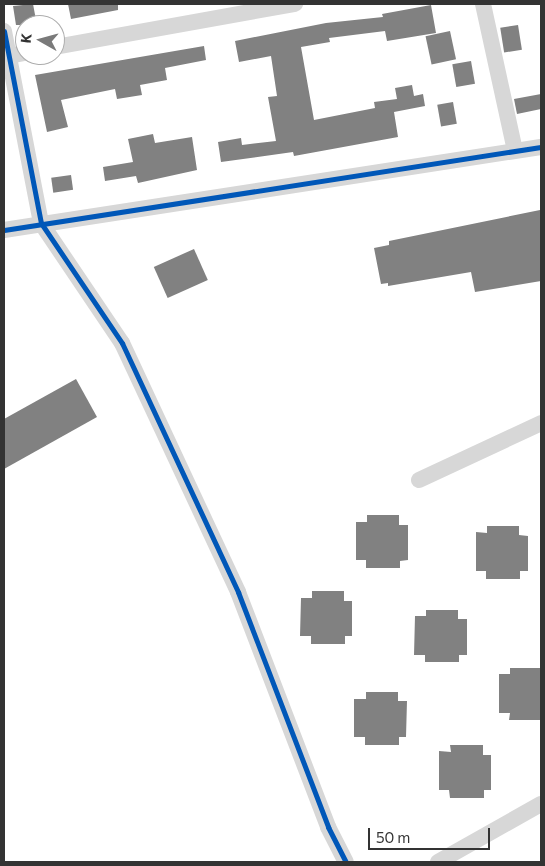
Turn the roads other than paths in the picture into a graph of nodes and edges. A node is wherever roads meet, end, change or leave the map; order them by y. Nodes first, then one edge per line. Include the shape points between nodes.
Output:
1 (295, 4) edge
2 (483, 4) edge
3 (4, 31) edge
4 (65, 45) edge
5 (6, 56) edge
6 (541, 147) edge
7 (515, 151) junction
8 (41, 224) junction
9 (4, 230) edge
10 (541, 423) edge
11 (419, 480) dead end
12 (541, 804) edge
13 (346, 862) edge
14 (438, 862) edge

1 - 4 street
2 - 7 street
3 - 5 street
5 - 8 street
6 - 7 street
7 - 8 street
8 - 9 street
8 - 13 street via 122,343 238,592 328,827
10 - 11 street
12 - 14 street

